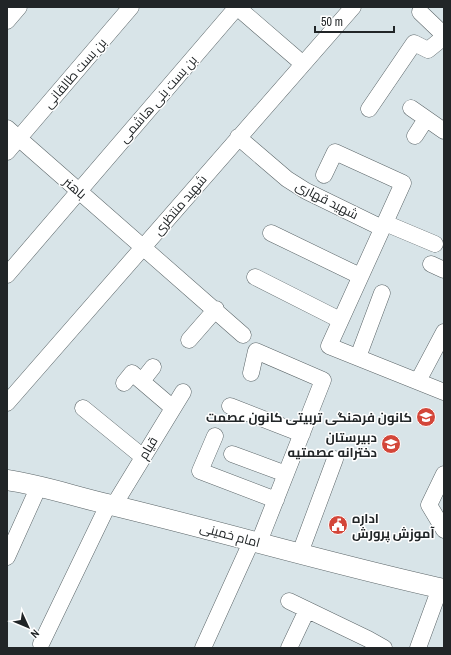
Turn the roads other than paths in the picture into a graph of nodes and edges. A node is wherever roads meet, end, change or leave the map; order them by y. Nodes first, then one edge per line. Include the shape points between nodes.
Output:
1 (19, 7) edge
2 (131, 7) edge
3 (237, 7) edge
4 (349, 8) edge
5 (420, 12) dead end
6 (7, 21) edge
7 (444, 36) edge
8 (304, 64) junction
9 (411, 108) dead end
10 (369, 109) dead end
11 (426, 119) junction
12 (444, 131) edge
13 (13, 133) edge
14 (415, 136) dead end
15 (238, 137) junction
16 (7, 152) edge
17 (324, 175) dead end
18 (79, 192) junction
19 (384, 225) junction
20 (271, 233) dead end
21 (435, 244) dead end
22 (144, 249) junction
23 (7, 276) edge
24 (360, 276) junction
25 (255, 277) dead end
26 (382, 293) dead end
27 (216, 310) junction
28 (340, 320) junction
29 (444, 332) edge
30 (243, 335) dead end
31 (189, 340) dead end
32 (358, 357) junction
33 (153, 367) dead end
34 (251, 373) dead end
35 (142, 381) junction
36 (418, 381) junction
37 (124, 382) dead end
38 (183, 392) dead end
39 (444, 392) edge
40 (7, 403) edge
41 (230, 406) dead end
42 (83, 408) dead end
43 (173, 408) junction
44 (302, 434) junction
45 (215, 436) dead end
46 (232, 454) dead end
47 (143, 457) junction
48 (334, 459) dead end
49 (286, 474) junction
50 (444, 474) edge
51 (10, 479) edge
52 (39, 486) junction
53 (276, 500) junction
54 (111, 505) junction
55 (444, 530) edge
56 (256, 542) junction
57 (300, 553) junction
58 (7, 557) edge
59 (442, 588) edge
60 (289, 601) dead end
61 (307, 610) junction
62 (41, 644) dead end
63 (375, 646) edge
64 (203, 648) edge
65 (289, 648) edge
66 (418, 648) edge

1 - 6 street
2 - 13 street, بن بست طالقانی
3 - 8 street
3 - 18 street, بن بست بنی هاشمی
4 - 8 street, شهید منتظری
5 - 7 street
7 - 10 street via 428,50 414,43
8 - 15 street, شهید منتظری
9 - 11 street
11 - 12 street
11 - 14 street
13 - 16 street, بن بست طالقانی
13 - 18 street, باهنر
15 - 19 street, شهید قهاری via 287,179 306,191
15 - 22 street, شهید منتظری
17 - 19 street via 335,152 403,183
18 - 22 street, باهنر
18 - 23 street, بن بست بنی هاشمی
19 - 21 street, شهید قهاری
19 - 24 street
20 - 24 street
22 - 27 street, باهنر
22 - 40 street, شهید منتظری
24 - 28 street
25 - 28 street
26 - 32 street
27 - 30 street, باهنر
27 - 31 street
28 - 32 street via 329,346
29 - 36 street
32 - 36 street
33 - 35 street
34 - 44 street via 256,351 323,380
35 - 37 street via 132,373
35 - 43 street
36 - 39 street
38 - 43 street, قیام
41 - 44 street
42 - 47 street
43 - 47 street, قیام
44 - 49 street
45 - 53 street via 200,471
46 - 49 street
47 - 54 street, قیام
48 - 57 street
49 - 53 street
50 - 55 street via 429,505
51 - 52 main road, امام خمینی
52 - 54 main road, امام خمینی
52 - 58 street
53 - 56 street
54 - 56 main road, امام خمینی
54 - 62 street, قیام
56 - 57 main road, امام خمینی
56 - 64 street
57 - 59 main road, امام خمینی via 383,576
59 - 66 street
60 - 61 street
61 - 63 street
61 - 65 street

